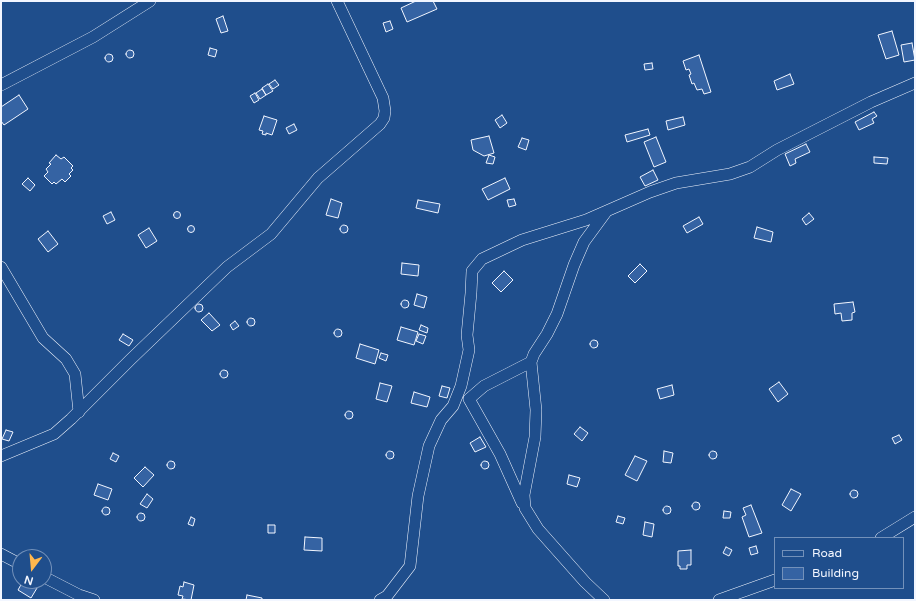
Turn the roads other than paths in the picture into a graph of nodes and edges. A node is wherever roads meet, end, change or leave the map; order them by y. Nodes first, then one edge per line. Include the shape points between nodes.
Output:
1 (150, 1) edge
2 (337, 1) edge
3 (915, 83) edge
4 (1, 86) edge
5 (606, 212) junction
6 (1, 267) edge
7 (531, 362) junction
8 (469, 399) junction
9 (452, 406) junction
10 (79, 412) junction
11 (1, 456) edge
12 (525, 508) junction
13 (915, 517) edge
14 (883, 537) edge
15 (1, 554) edge
16 (12, 560) edge
17 (52, 580) edge
18 (774, 580) edge
19 (94, 600) edge
20 (380, 600) edge
21 (604, 600) edge
22 (719, 600) edge

1 - 4 street via 93,37
2 - 10 street via 383,98 384,118 318,178 271,234 227,267
3 - 5 street via 871,102 750,167 650,192
5 - 7 street via 584,242 557,314
5 - 9 street via 522,240 482,259 472,271 467,335 469,350 461,386
6 - 10 street via 43,338 66,359 75,374
7 - 8 street via 484,386
7 - 12 street via 536,410 535,437 524,495
8 - 9 street
8 - 12 street via 500,454
9 - 20 street via 441,420 429,446 418,496 410,566 387,596
10 - 11 street via 54,434
12 - 21 street via 538,529
13 - 14 street
15 - 16 street
17 - 19 street
18 - 22 street

